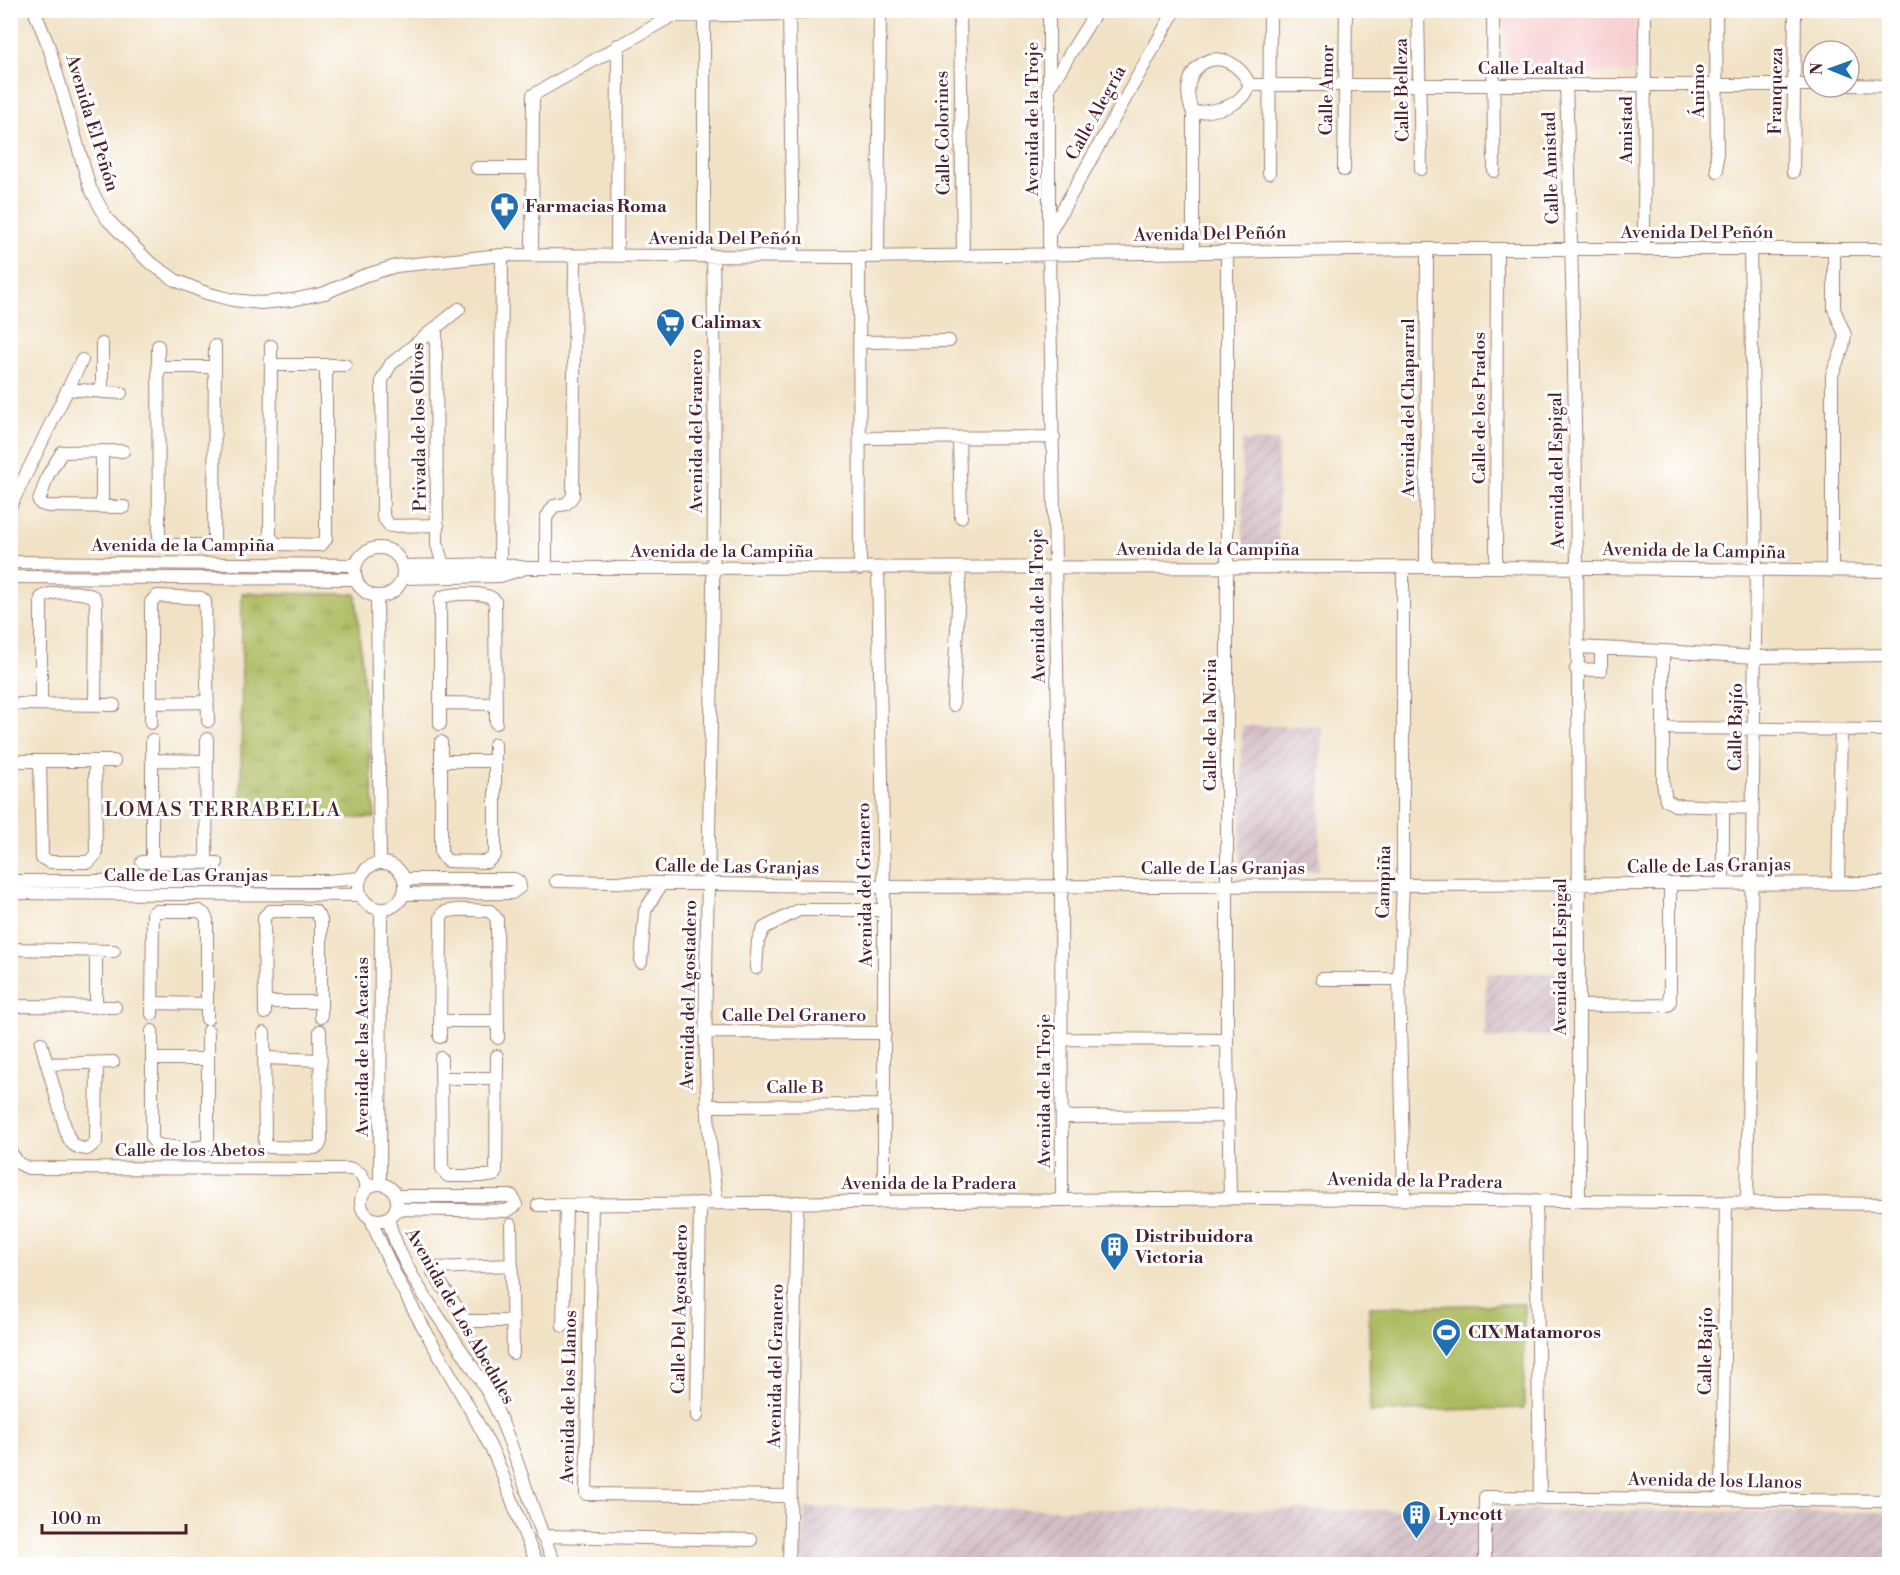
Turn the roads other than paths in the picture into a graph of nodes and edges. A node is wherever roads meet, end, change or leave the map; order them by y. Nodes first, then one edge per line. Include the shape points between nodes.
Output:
1 (34, 10) edge
2 (816, 10) edge
3 (880, 10) edge
4 (960, 10) edge
5 (1049, 10) edge
6 (1097, 10) edge
7 (1175, 10) edge
8 (1270, 10) edge
9 (1346, 10) edge
10 (1418, 10) edge
11 (1493, 10) edge
12 (1645, 10) edge
13 (1716, 10) edge
14 (1795, 10) edge
15 (704, 14) junction
16 (789, 14) junction
17 (618, 45) junction
18 (1051, 84) junction
19 (1270, 85) junction
20 (1344, 85) junction
21 (1644, 85) junction
22 (1794, 85) junction
23 (1801, 85) edge
24 (1861, 85) edge
25 (1250, 86) junction
26 (1566, 86) junction
27 (1716, 86) junction
28 (1890, 86) edge
29 (1420, 87) junction
30 (1494, 87) junction
31 (1193, 113) junction
32 (477, 168) dead end
33 (532, 168) junction
34 (1422, 169) dead end
35 (1344, 170) dead end
36 (1494, 171) dead end
37 (1717, 171) dead end
38 (1793, 172) dead end
39 (1269, 173) dead end
40 (1050, 233) junction
41 (1427, 249) junction
42 (1497, 249) junction
43 (1572, 249) junction
44 (1890, 249) edge
45 (1644, 250) junction
46 (1750, 250) junction
47 (1834, 250) junction
48 (1193, 251) junction
49 (1227, 251) junction
50 (1049, 254) junction
51 (502, 255) junction
52 (532, 255) junction
53 (575, 256) junction
54 (617, 256) junction
55 (709, 256) junction
56 (793, 256) junction
57 (860, 256) junction
58 (878, 256) junction
59 (963, 256) junction
60 (459, 309) dead end
61 (436, 329) junction
62 (949, 341) dead end
63 (860, 342) junction
64 (102, 344) dead end
65 (158, 346) dead end
66 (215, 346) dead end
67 (271, 346) dead end
68 (82, 360) dead end
69 (271, 365) junction
70 (326, 365) junction
71 (345, 365) dead end
72 (214, 367) junction
73 (158, 368) junction
74 (67, 390) junction
75 (102, 392) junction
76 (121, 393) dead end
77 (1054, 437) junction
78 (860, 438) junction
79 (959, 438) junction
80 (102, 451) junction
81 (123, 451) dead end
82 (30, 465) junction
83 (48, 476) junction
84 (102, 506) junction
85 (10, 507) edge
86 (124, 507) dead end
87 (961, 517) dead end
88 (438, 525) junction
89 (186, 545) junction
90 (298, 545) junction
91 (10, 562) edge
92 (185, 563) junction
93 (239, 564) junction
94 (299, 564) junction
95 (500, 564) junction
96 (356, 565) junction
97 (437, 565) junction
98 (1056, 567) junction
99 (1403, 567) junction
100 (1426, 567) junction
101 (1497, 567) junction
102 (526, 568) junction
103 (546, 568) junction
104 (960, 568) junction
105 (1228, 568) junction
106 (1576, 568) junction
107 (713, 569) junction
108 (860, 569) junction
109 (878, 569) junction
110 (483, 570) junction
111 (1756, 570) junction
112 (1832, 571) junction
113 (1890, 571) edge
114 (403, 572) junction
115 (10, 578) edge
116 (68, 578) junction
117 (181, 578) junction
118 (239, 579) junction
119 (356, 579) junction
120 (458, 584) junction
121 (69, 594) junction
122 (178, 597) junction
123 (377, 597) junction
124 (1577, 647) junction
125 (1601, 649) junction
126 (1663, 651) junction
127 (1890, 655) edge
128 (1756, 657) junction
129 (1576, 669) junction
130 (151, 702) junction
131 (208, 702) junction
132 (440, 703) junction
133 (20, 704) dead end
134 (41, 704) junction
135 (95, 704) junction
136 (496, 704) junction
137 (114, 705) dead end
138 (953, 705) dead end
139 (208, 721) dead end
140 (151, 723) dead end
141 (496, 723) dead end
142 (440, 724) dead end
143 (1663, 728) junction
144 (1754, 730) junction
145 (1840, 730) junction
146 (1890, 730) edge
147 (207, 739) dead end
148 (152, 740) dead end
149 (441, 742) dead end
150 (495, 744) dead end
151 (152, 760) junction
152 (22, 761) dead end
153 (95, 761) junction
154 (114, 761) dead end
155 (207, 761) junction
156 (441, 761) junction
157 (495, 761) junction
158 (40, 762) junction
159 (1723, 807) junction
160 (1753, 808) junction
161 (471, 861) junction
162 (68, 862) junction
163 (180, 862) junction
164 (380, 863) junction
165 (361, 878) junction
166 (405, 879) junction
167 (470, 879) junction
168 (10, 880) edge
169 (68, 880) junction
170 (556, 881) dead end
171 (662, 883) junction
172 (1838, 883) junction
173 (1890, 883) edge
174 (1403, 884) junction
175 (1723, 884) junction
176 (1751, 884) junction
177 (708, 885) junction
178 (1578, 885) junction
179 (1670, 885) junction
180 (1061, 886) junction
181 (1227, 886) junction
182 (180, 887) junction
183 (884, 887) junction
184 (10, 893) edge
185 (471, 893) junction
186 (292, 894) junction
187 (405, 894) junction
188 (361, 895) junction
189 (381, 909) junction
190 (884, 909) junction
191 (471, 910) junction
192 (179, 911) junction
193 (292, 911) junction
194 (10, 949) edge
195 (96, 951) junction
196 (114, 951) dead end
197 (641, 962) dead end
198 (756, 968) dead end
199 (1322, 979) dead end
200 (1399, 979) junction
201 (321, 1002) junction
202 (207, 1004) junction
203 (10, 1006) edge
204 (1579, 1006) junction
205 (96, 1007) junction
206 (115, 1007) dead end
207 (321, 1017) dead end
208 (440, 1021) junction
209 (497, 1021) junction
210 (152, 1031) dead end
211 (320, 1031) dead end
212 (704, 1032) junction
213 (264, 1033) dead end
214 (885, 1033) junction
215 (440, 1037) dead end
216 (498, 1038) dead end
217 (1062, 1039) junction
218 (1227, 1040) junction
219 (41, 1043) dead end
220 (497, 1056) dead end
221 (264, 1058) junction
222 (441, 1058) dead end
223 (153, 1059) junction
224 (208, 1059) junction
225 (321, 1060) junction
226 (113, 1062) dead end
227 (97, 1063) junction
228 (47, 1064) junction
229 (441, 1078) junction
230 (497, 1078) junction
231 (885, 1105) junction
232 (706, 1106) junction
233 (1227, 1116) junction
234 (1062, 1117) junction
235 (177, 1146) junction
236 (290, 1148) junction
237 (78, 1149) junction
238 (10, 1151) edge
239 (177, 1167) junction
240 (289, 1167) junction
241 (79, 1168) junction
242 (469, 1177) junction
243 (374, 1186) junction
244 (396, 1196) junction
245 (470, 1196) junction
246 (1404, 1198) junction
247 (1230, 1199) junction
248 (1062, 1200) junction
249 (1536, 1200) junction
250 (884, 1201) junction
251 (1579, 1201) junction
252 (797, 1202) junction
253 (1726, 1202) junction
254 (700, 1203) junction
255 (717, 1203) junction
256 (592, 1204) junction
257 (1748, 1204) junction
258 (1890, 1204) edge
259 (538, 1205) dead end
260 (566, 1205) junction
261 (397, 1209) junction
262 (371, 1219) junction
263 (388, 1219) junction
264 (511, 1225) dead end
265 (512, 1265) junction
266 (448, 1298) junction
267 (433, 1307) junction
268 (513, 1321) junction
269 (563, 1326) dead end
270 (513, 1353) dead end
271 (483, 1385) junction
272 (463, 1397) junction
273 (490, 1399) junction
274 (470, 1409) junction
275 (697, 1416) dead end
276 (791, 1496) junction
277 (1540, 1498) junction
278 (1722, 1500) junction
279 (1890, 1501) edge
280 (542, 1536) junction
281 (752, 1540) dead end
282 (538, 1564) edge
283 (555, 1564) edge
284 (789, 1564) edge
285 (1485, 1564) edge

1 - 51 street, Avenida El Peñón via 95,199 124,239 175,280 206,293 261,303 325,292 396,266
2 - 16 street
3 - 58 street
4 - 59 street, Calle Colorines
5 - 18 street, Avenida de la Troje
6 - 18 street
7 - 40 street, Calle Alegría
8 - 19 street
9 - 20 street, Calle Amor
10 - 29 street, Calle Belleza
11 - 30 street
12 - 21 street, Amistad
13 - 27 street, Ánimo
14 - 22 street, Franqueza
15 - 16 street
15 - 17 street via 672,16
15 - 55 street, Avenida del Granero
16 - 56 street
17 - 33 street via 533,95
17 - 54 street
18 - 40 street, Avenida de la Troje
19 - 20 street, Calle Lealtad
19 - 25 street, Calle Lealtad
19 - 39 street
20 - 29 street, Calle Lealtad
20 - 35 street, Calle Amor
21 - 26 street, Calle Lealtad
21 - 27 street, Calle Lealtad
21 - 45 street, Amistad
22 - 23 street, Calle Lealtad
22 - 27 street, Calle Lealtad
22 - 38 street, Franqueza
24 - 28 street
25 - 31 street via 1245,98 1233,105
25 - 31 street via 1245,75 1231,63 1213,59 1203,62 1191,77 1189,98
26 - 30 street, Calle Lealtad
26 - 43 street, Calle Amistad
27 - 37 street, Ánimo
29 - 30 street, Calle Lealtad
29 - 34 street, Calle Belleza
30 - 36 street
31 - 48 street
32 - 33 street
33 - 52 street
40 - 50 street, Avenida de la Troje
41 - 42 street, Avenida Del Peñón
41 - 49 street, Avenida Del Peñón
41 - 100 street, Avenida del Chaparral
42 - 43 street, Avenida Del Peñón
42 - 101 street, Calle de los Prados
43 - 45 street, Avenida Del Peñón
43 - 106 street, Avenida del Espigal
44 - 47 street, Avenida Del Peñón
45 - 46 street, Avenida Del Peñón
46 - 47 street, Avenida Del Peñón
46 - 111 street, Calle Bajío
47 - 112 street via 1834,309 1845,335 1832,375
48 - 49 street, Avenida Del Peñón
48 - 50 street, Avenida Del Peñón
49 - 105 street, Calle de la Noria
50 - 59 street, Avenida Del Peñón
50 - 77 street, Avenida de la Troje
51 - 52 street, Avenida El Peñón
51 - 95 street
52 - 53 street, Avenida Del Peñón
53 - 54 street, Avenida Del Peñón
53 - 103 street via 573,496 566,504 554,506 546,518
54 - 55 street, Avenida Del Peñón
55 - 56 street, Avenida Del Peñón
55 - 107 street, Avenida del Granero via 716,409
56 - 57 street, Avenida Del Peñón
57 - 58 street, Avenida Del Peñón
57 - 63 street
58 - 59 street, Avenida Del Peñón
60 - 61 street, Privada de los Olivos
61 - 88 street, Privada de los Olivos
61 - 88 street, Privada de los Olivos via 392,364 382,380 383,517 390,526
62 - 63 street
63 - 78 street
64 - 75 street
65 - 73 street
66 - 72 street
67 - 69 street
68 - 74 street
69 - 70 street
69 - 90 street via 270,537 276,544
70 - 71 street
70 - 90 street via 326,539 321,545
72 - 73 street
72 - 89 street via 214,540 208,545
73 - 89 street via 159,536 162,542
74 - 75 street
74 - 82 street
75 - 76 street
77 - 79 street
77 - 98 street, Avenida de la Troje
78 - 79 street
78 - 108 street
79 - 87 street
80 - 81 street
80 - 83 street via 62,452
80 - 84 street
82 - 83 street
82 - 85 street
83 - 84 street via 39,496 41,504
84 - 86 street
88 - 97 street, Privada de los Olivos
89 - 92 street
90 - 94 street
91 - 92 street, Avenida de la Campiña
92 - 93 street, Avenida de la Campiña
93 - 94 street, Avenida de la Campiña
93 - 118 street
94 - 96 street, Avenida de la Campiña
95 - 102 street, Avenida de la Campiña
95 - 110 street, Avenida de la Campiña
96 - 114 street via 368,551 380,548 396,555
96 - 119 street
97 - 114 street, Avenida de la Campiña
97 - 120 street, Avenida de la Campiña
98 - 104 street, Avenida de la Campiña
98 - 105 street, Avenida de la Campiña
98 - 180 street, Avenida de la Troje
99 - 100 street, Avenida de la Campiña
99 - 105 street, Avenida de la Campiña
99 - 174 street, Campiña
100 - 101 street, Avenida de la Campiña
101 - 106 street, Avenida de la Campiña
102 - 103 street, Avenida de la Campiña
102 - 110 street, Avenida de la Campiña via 512,574
103 - 107 street, Avenida de la Campiña
104 - 109 street, Avenida de la Campiña
104 - 138 street
105 - 181 street, Calle de la Noria
106 - 111 street, Avenida de la Campiña
106 - 124 street, Avenida del Espigal
107 - 108 street, Avenida de la Campiña
107 - 177 street, Avenida del Agostadero
108 - 109 street, Avenida de la Campiña
109 - 183 street, Avenida del Granero
110 - 120 street, Avenida de la Campiña
111 - 112 street, Avenida de la Campiña
111 - 128 street, Calle Bajío
112 - 113 street, Avenida de la Campiña
114 - 120 street, Avenida de la Campiña
114 - 123 street via 393,592
115 - 116 street, Avenida de la Campiña
116 - 117 street, Avenida de la Campiña
116 - 121 street
117 - 118 street, Avenida de la Campiña
117 - 122 street
118 - 119 street, Avenida de la Campiña
119 - 123 street via 364,591
120 - 132 street via 440,600
120 - 136 street via 495,601
121 - 134 street via 46,594 41,598
121 - 135 street via 90,594 96,602
122 - 130 street via 157,596 151,602
122 - 131 street via 201,597 207,607
123 - 164 street
124 - 125 street
124 - 129 street, Avenida del Espigal
125 - 126 street
125 - 129 street via 1601,670
126 - 128 street
126 - 143 street
127 - 128 street
128 - 144 street, Calle Bajío
129 - 178 street, Avenida del Espigal
130 - 131 street
130 - 140 street
131 - 139 street
132 - 136 street
132 - 142 street
133 - 134 street
134 - 135 street
135 - 137 street
136 - 141 street
143 - 144 street
143 - 159 street via 1666,800 1675,805
144 - 145 street
144 - 160 street, Calle Bajío
145 - 146 street
145 - 172 street
147 - 155 street
148 - 151 street
149 - 156 street
150 - 157 street
151 - 155 street
151 - 163 street via 147,862
152 - 158 street
153 - 154 street
153 - 158 street
153 - 162 street via 96,854 89,862
155 - 163 street via 212,863
156 - 157 street
156 - 161 street via 441,853 447,861
157 - 161 street via 495,855 487,861
158 - 162 street via 40,851 42,858 50,862
159 - 160 street
159 - 175 street
160 - 176 street, Calle Bajío
161 - 167 street
162 - 169 street
163 - 182 street
164 - 165 street via 368,867
164 - 166 street via 395,866
165 - 182 street, Calle de Las Granjas
165 - 188 street
166 - 167 street
166 - 187 street
167 - 185 street via 514,879 520,887 512,893
168 - 169 street, Calle de Las Granjas
169 - 182 street, Calle de Las Granjas
170 - 171 street, Calle de Las Granjas
171 - 177 street, Calle de Las Granjas
171 - 197 street via 645,911
172 - 173 street, Calle de Las Granjas
172 - 176 street, Calle de Las Granjas
174 - 178 street, Calle de Las Granjas
174 - 181 street, Calle de Las Granjas
174 - 200 street, Campiña
175 - 176 street, Calle de Las Granjas
175 - 179 street, Calle de Las Granjas
176 - 257 street, Calle Bajío
177 - 183 street, Calle de Las Granjas
177 - 212 street, Avenida del Agostadero
178 - 179 street, Calle de Las Granjas
178 - 204 street, Avenida del Espigal
179 - 204 street via 1668,1005
180 - 181 street, Calle de Las Granjas
180 - 183 street, Calle de Las Granjas
180 - 217 street, Avenida de la Troje
181 - 218 street, Calle de la Noria
182 - 184 street, Calle de Las Granjas
182 - 186 street, Calle de Las Granjas
182 - 192 street
183 - 190 street, Avenida del Granero
185 - 187 street
185 - 191 street
186 - 188 street, Calle de Las Granjas
186 - 193 street
187 - 189 street via 395,906
188 - 189 street via 367,903
189 - 243 street, Avenida de las Acacias
190 - 198 street via 799,910 764,928 758,941
190 - 214 street, Avenida del Granero
191 - 208 street via 448,911 441,918
191 - 209 street via 490,911 497,919
192 - 202 street via 199,911 207,920
192 - 202 street via 156,911 151,919 153,1008
193 - 201 street via 315,911 321,920
193 - 201 street via 270,911 264,916 265,1007
194 - 195 street
195 - 196 street
195 - 205 street
199 - 200 street
200 - 246 street, Campiña
201 - 207 street
202 - 224 street
203 - 205 street
204 - 251 street, Avenida del Espigal
205 - 206 street
208 - 209 street
208 - 215 street
209 - 216 street
210 - 223 street
211 - 225 street
212 - 214 street, Calle Del Granero
212 - 232 street, Avenida del Agostadero
213 - 221 street
214 - 231 street, Avenida del Granero
217 - 218 street
217 - 234 street, Avenida de la Troje
218 - 233 street, Calle de la Noria
219 - 228 street
220 - 230 street
221 - 225 street
221 - 236 street via 264,1143
222 - 229 street
223 - 224 street
223 - 235 street via 152,1139 157,1145
224 - 235 street via 208,1144
225 - 236 street via 320,1144 315,1148
226 - 227 street
227 - 228 street
227 - 237 street via 96,1142 87,1149
228 - 237 street via 67,1134
229 - 230 street
229 - 242 street via 442,1169 448,1176
230 - 242 street via 496,1171 493,1176
231 - 232 street, Calle B
231 - 250 street, Avenida del Granero
232 - 255 street, Avenida del Agostadero
233 - 234 street
233 - 247 street, Calle de la Noria
234 - 248 street, Avenida de la Troje
235 - 239 street
236 - 240 street
237 - 241 street
238 - 241 street, Calle de los Abetos via 21,1166
239 - 240 street, Calle de los Abetos
239 - 241 street, Calle de los Abetos
240 - 243 street, Calle de los Abetos via 352,1169
242 - 245 street
243 - 244 street via 390,1187
243 - 262 street via 361,1201 363,1211
244 - 245 street
244 - 261 street
245 - 261 street via 512,1196 516,1204 507,1211
246 - 247 street, Avenida de la Pradera
246 - 249 street, Avenida de la Pradera
247 - 248 street, Avenida de la Pradera
248 - 250 street, Avenida de la Pradera
249 - 251 street
249 - 277 street
250 - 252 street, Avenida de la Pradera
251 - 253 street
252 - 255 street, Avenida de la Pradera
252 - 276 street, Avenida del Granero
253 - 257 street
253 - 278 street, Calle Bajío
254 - 255 street, Avenida de la Pradera
254 - 256 street, Avenida de la Pradera
254 - 275 street, Calle Del Agostadero
256 - 260 street, Avenida de la Pradera
256 - 276 street, Avenida de los Llanos via 585,1494
257 - 258 street
259 - 260 street, Avenida de la Pradera
260 - 269 street
261 - 263 street
262 - 263 street
262 - 272 street, Avenida de Los Abedules via 398,1284
263 - 267 street, Avenida de Los Abedules via 393,1236
264 - 265 street
265 - 266 street via 435,1268 434,1275
265 - 268 street
266 - 267 street
266 - 268 street via 469,1323
267 - 271 street, Avenida de Los Abedules
268 - 270 street
271 - 272 street
271 - 273 street, Avenida de Los Abedules
272 - 274 street, Avenida de Los Abedules
273 - 274 street
273 - 280 street, Avenida de Los Abedules
274 - 282 street, Avenida de Los Abedules via 495,1458
276 - 284 street, Avenida del Granero
277 - 278 street, Avenida de los Llanos
277 - 285 street via 1485,1497
278 - 279 street, Avenida de los Llanos
280 - 281 street
280 - 283 street, Avenida de Los Abedules

